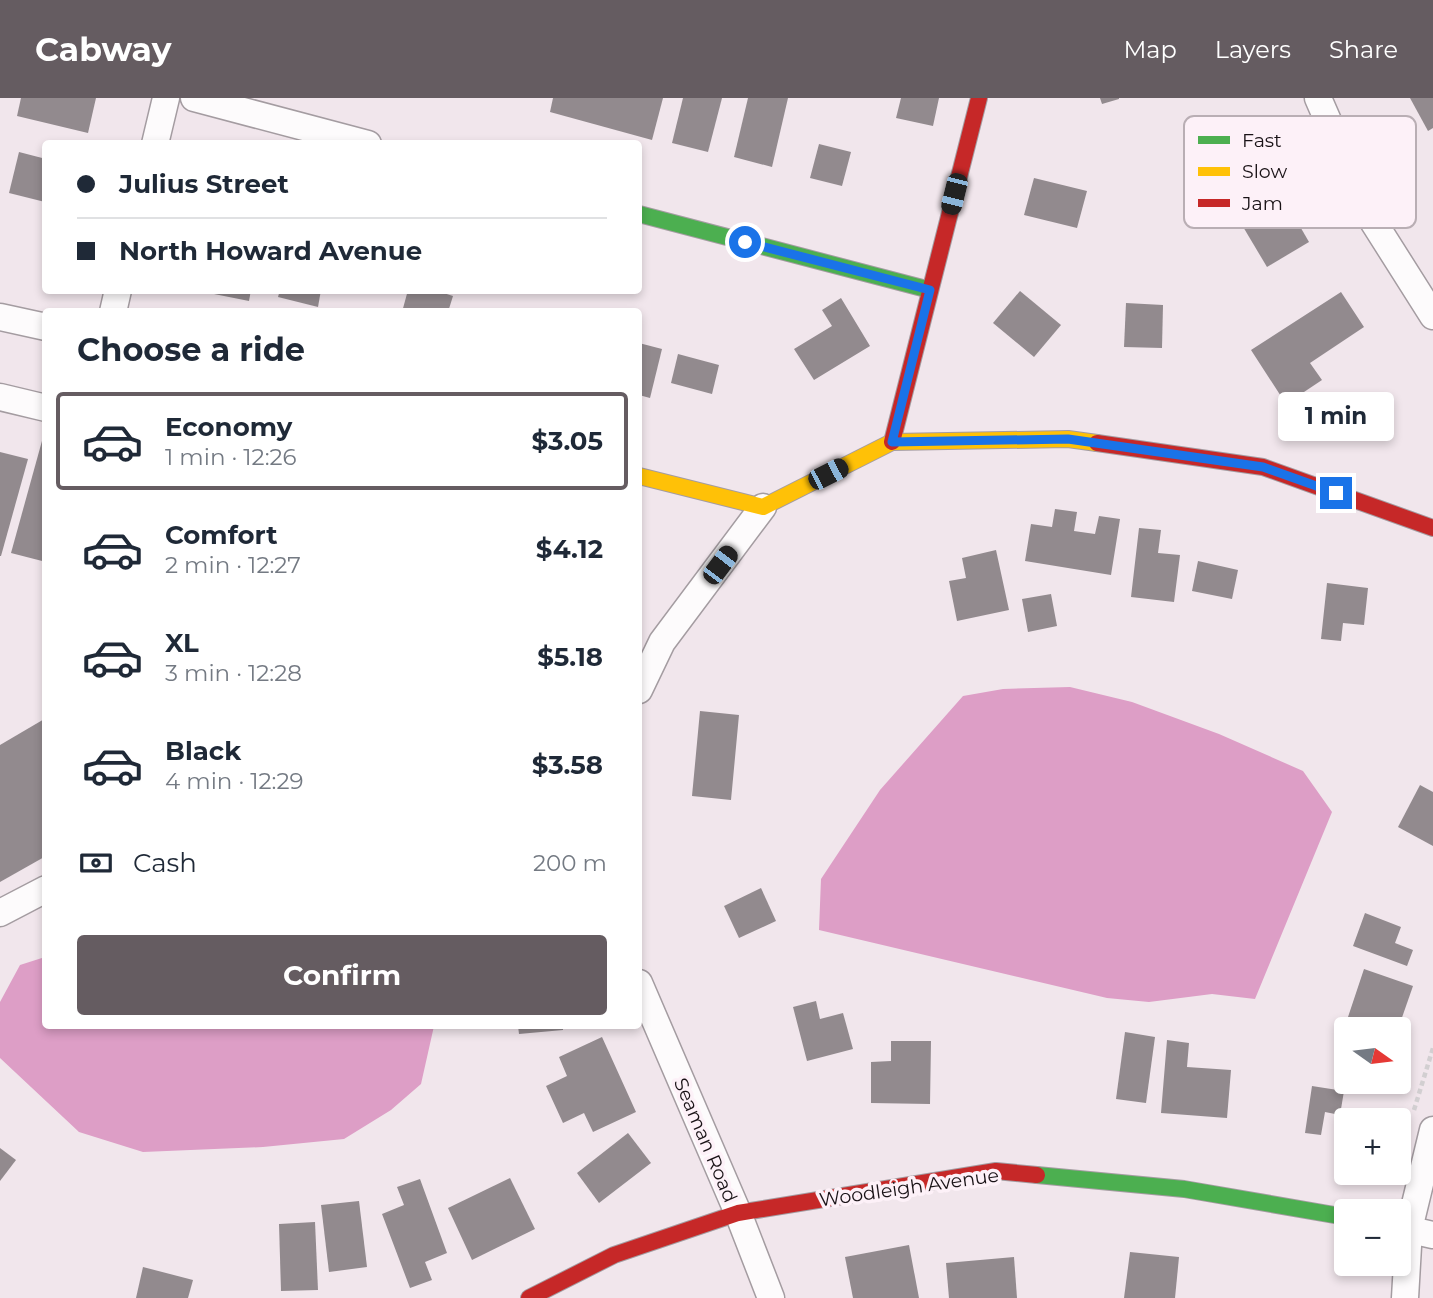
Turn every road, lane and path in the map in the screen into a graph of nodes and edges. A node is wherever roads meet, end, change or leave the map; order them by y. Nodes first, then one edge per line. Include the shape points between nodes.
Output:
1 (166, 98) edge
2 (194, 98) edge
3 (979, 98) edge
4 (1318, 98) edge
5 (1326, 116) edge
6 (156, 140) edge
7 (353, 140) edge
8 (642, 215) edge
9 (1377, 228) edge
10 (930, 290) junction
11 (1433, 316) edge
12 (0, 317) edge
13 (42, 326) edge
14 (0, 397) edge
15 (42, 407) edge
16 (892, 442) junction
17 (642, 477) edge
18 (763, 507) junction
19 (1433, 528) edge
20 (642, 684) edge
21 (42, 891) edge
22 (0, 912) edge
23 (642, 991) edge
24 (1433, 1130) edge
25 (738, 1213) junction
26 (1334, 1215) edge
27 (1413, 1230) edge
28 (529, 1298) edge
29 (771, 1298) edge
30 (1405, 1298) edge

1 - 6 street
2 - 7 street
3 - 10 street
4 - 5 street
8 - 10 street
9 - 11 street
10 - 16 street
12 - 13 street
14 - 15 street
16 - 18 street
16 - 19 street via 1068,439 1263,467
17 - 18 street
18 - 20 street via 662,642
21 - 22 street
23 - 25 street, Seaman Road
24 - 27 street
25 - 26 street, Woodleigh Avenue via 996,1171 1184,1189
25 - 28 street, Woodleigh Avenue via 614,1255
25 - 29 street, Seaman Road
27 - 30 street

